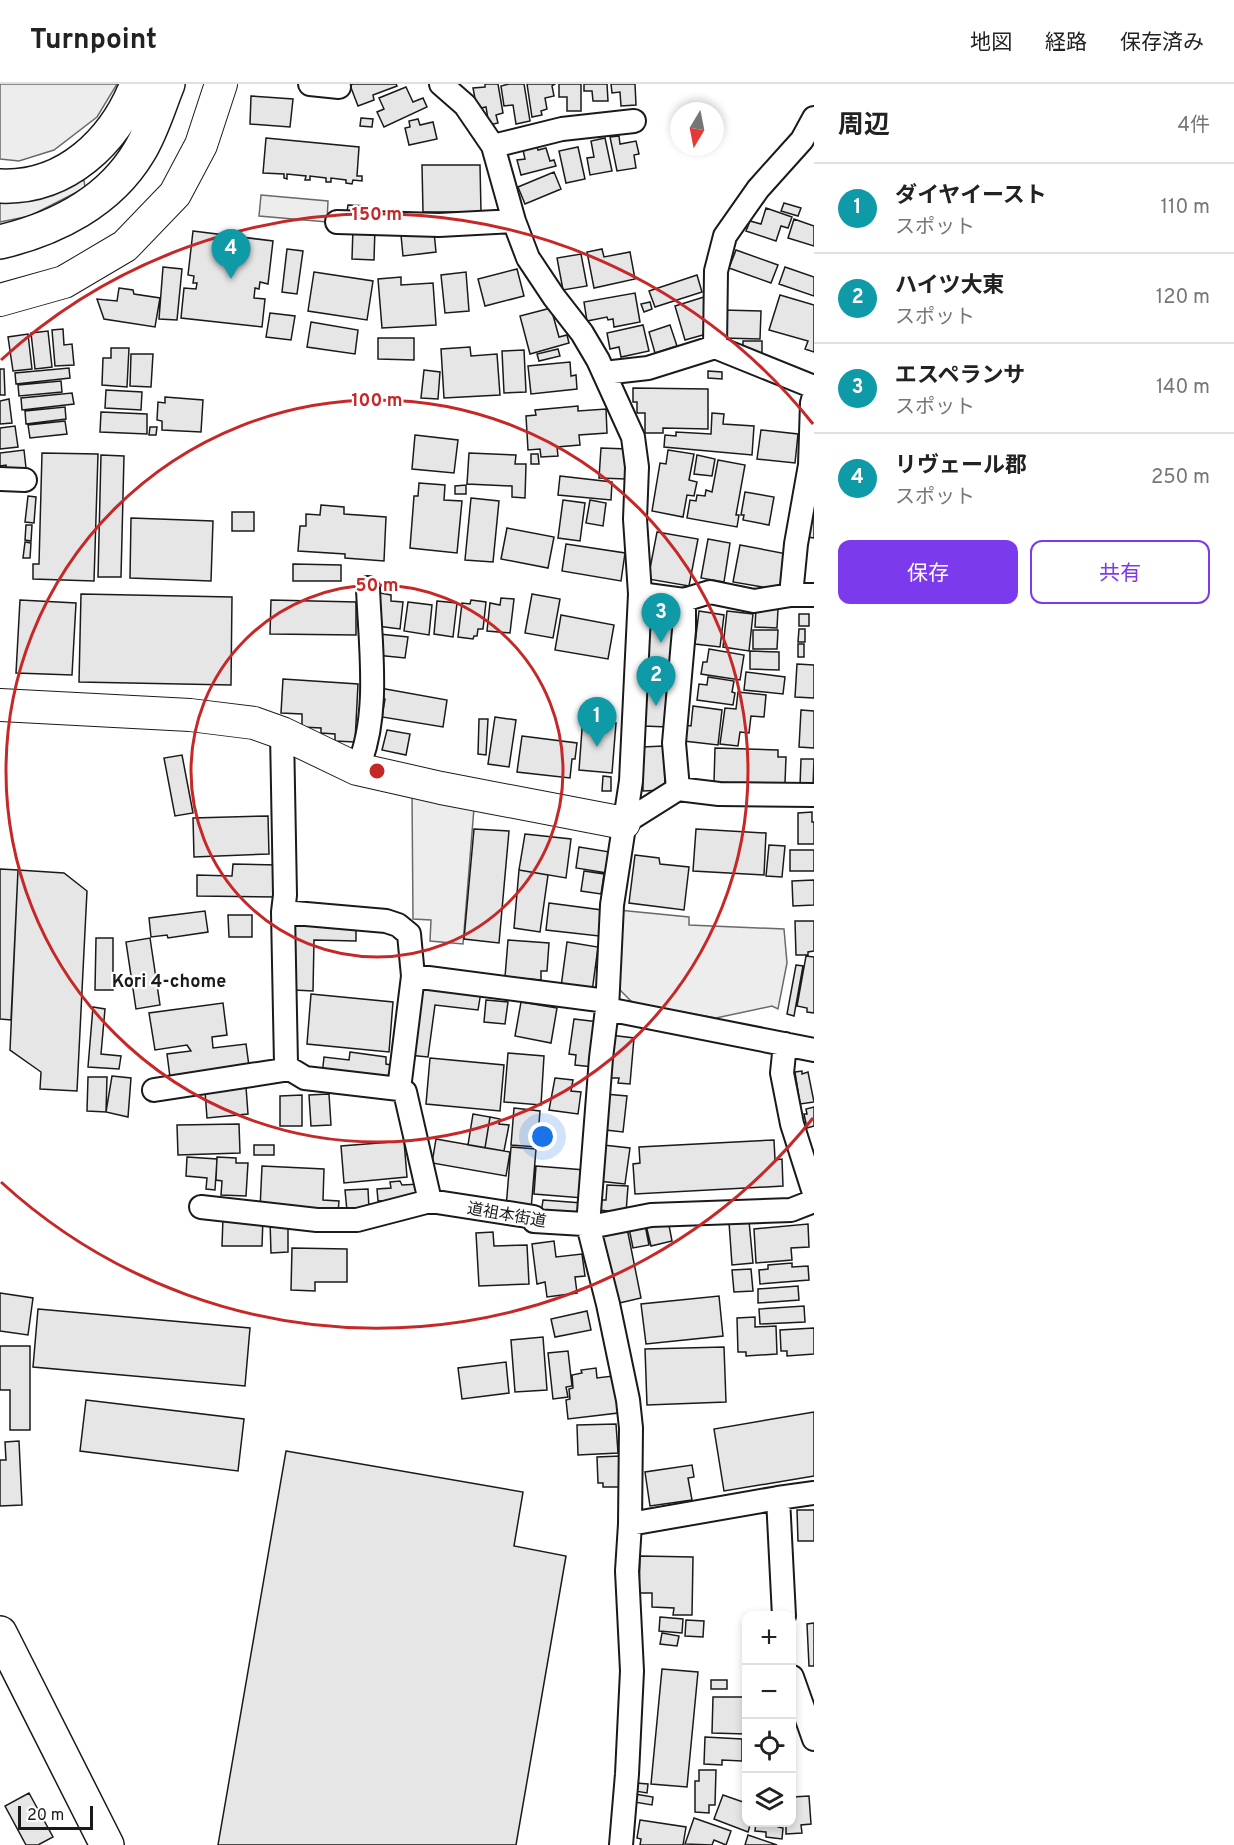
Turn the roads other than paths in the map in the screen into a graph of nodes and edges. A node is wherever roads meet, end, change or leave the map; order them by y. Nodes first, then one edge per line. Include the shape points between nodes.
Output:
1 (137, 84) edge
2 (168, 84) edge
3 (221, 84) edge
4 (310, 84) edge
5 (441, 84) edge
6 (339, 87) dead end
7 (814, 118) edge
8 (634, 121) dead end
9 (493, 146) junction
10 (0, 186) edge
11 (514, 221) junction
12 (337, 222) dead end
13 (0, 242) edge
14 (0, 300) edge
15 (715, 347) junction
16 (604, 373) junction
17 (814, 387) edge
18 (814, 396) edge
19 (0, 479) edge
20 (25, 480) dead end
21 (368, 588) dead end
22 (640, 594) junction
23 (791, 595) junction
24 (814, 595) edge
25 (684, 600) junction
26 (0, 705) edge
27 (282, 733) junction
28 (357, 769) junction
29 (678, 789) junction
30 (814, 795) edge
31 (624, 823) junction
32 (283, 912) junction
33 (413, 976) junction
34 (608, 1005) junction
35 (785, 1044) junction
36 (814, 1050) edge
37 (290, 1069) junction
38 (399, 1089) junction
39 (154, 1090) dead end
40 (814, 1193) edge
41 (430, 1201) junction
42 (814, 1201) edge
43 (201, 1207) dead end
44 (588, 1225) junction
45 (814, 1493) edge
46 (778, 1498) junction
47 (630, 1524) junction
48 (784, 1611) edge
49 (0, 1633) edge
50 (796, 1688) edge
51 (814, 1739) edge
52 (107, 1845) edge
53 (621, 1845) edge

1 - 10 highway via 128,107 105,140 78,164 48,179
2 - 13 highway via 140,151 118,180 62,221
3 - 14 street via 201,145 175,194 124,246 64,282
4 - 6 street
5 - 9 street via 465,105
7 - 15 street via 802,140 758,189 725,236 716,271
8 - 9 street via 562,129
9 - 11 street
11 - 12 street via 439,225
11 - 16 street via 528,258 582,333
15 - 16 street via 648,368
15 - 17 street
16 - 22 street via 633,437 638,467 635,519
18 - 23 street via 810,465
19 - 20 street
21 - 28 street via 374,690
22 - 25 street
22 - 31 street via 631,781
23 - 24 street
23 - 25 street via 753,601 710,592
25 - 29 street via 674,743
26 - 27 street via 190,715 254,723
27 - 28 street
27 - 32 street
28 - 31 street
29 - 30 street via 719,794
29 - 31 street
31 - 34 street via 612,905
32 - 33 street via 398,925 409,934
32 - 37 street via 286,1065
33 - 34 street
33 - 38 street
34 - 35 street
34 - 44 street
35 - 36 street
35 - 40 street via 782,1073 792,1124
37 - 38 street via 305,1078
37 - 39 street
38 - 41 street via 405,1092
41 - 43 street, 道祖本街道 via 357,1220 317,1220
41 - 44 street, 道祖本街道 via 534,1217 534,1221
42 - 44 street, 道祖本街道 via 791,1210 651,1215
44 - 47 street via 628,1400
45 - 46 street
46 - 47 street
46 - 48 street
47 - 53 street via 627,1571 632,1671
49 - 52 highway
50 - 51 street

